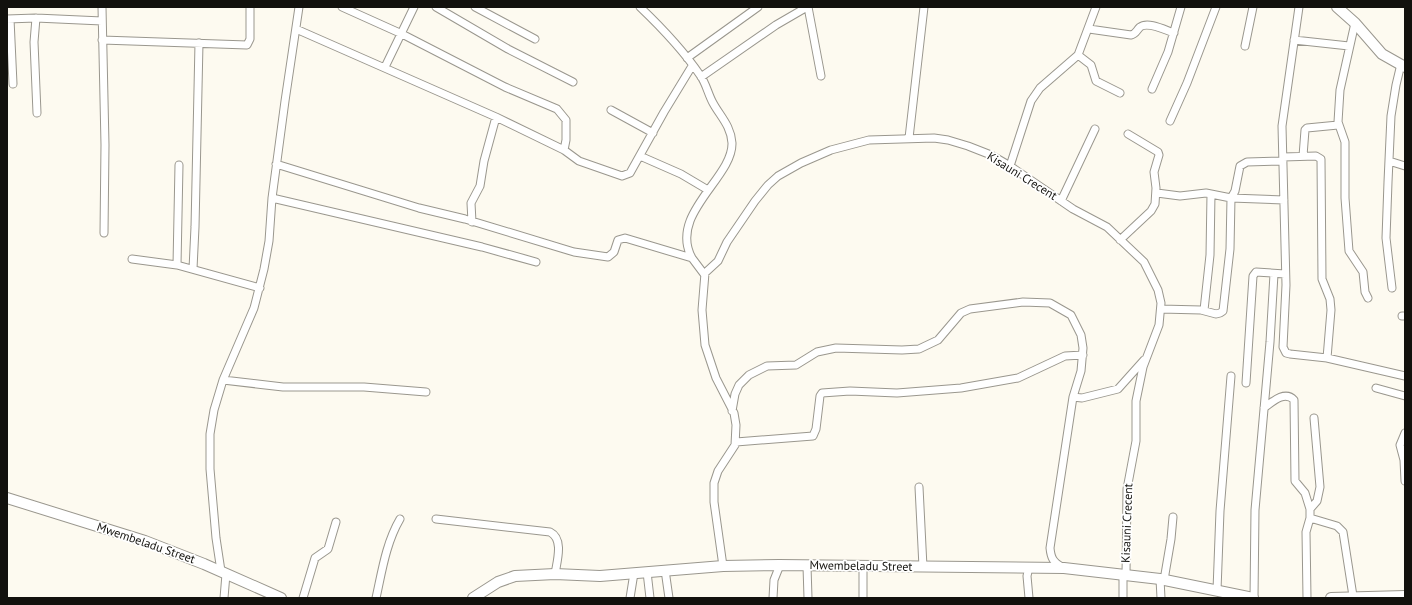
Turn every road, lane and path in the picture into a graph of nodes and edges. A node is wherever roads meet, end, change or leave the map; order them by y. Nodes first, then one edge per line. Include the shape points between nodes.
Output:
1 (102, 7) edge
2 (250, 7) edge
3 (299, 7) edge
4 (342, 7) edge
5 (414, 7) edge
6 (436, 7) edge
7 (475, 7) edge
8 (640, 7) edge
9 (758, 7) edge
10 (808, 7) edge
11 (924, 7) edge
12 (1096, 7) edge
13 (1181, 7) edge
14 (1216, 7) edge
15 (1253, 7) edge
16 (1299, 7) edge
17 (1337, 7) edge
18 (36, 18) junction
19 (9, 19) edge
20 (102, 21) junction
21 (1355, 23) junction
22 (1089, 28) junction
23 (296, 30) junction
24 (1174, 33) junction
25 (402, 34) junction
26 (534, 39) dead end
27 (102, 40) junction
28 (1294, 40) junction
29 (199, 43) junction
30 (1245, 46) dead end
31 (1349, 46) junction
32 (1078, 55) junction
33 (687, 58) junction
34 (692, 66) junction
35 (1403, 66) edge
36 (385, 67) junction
37 (820, 76) dead end
38 (701, 77) junction
39 (573, 82) dead end
40 (13, 84) dead end
41 (1152, 89) dead end
42 (1120, 93) dead end
43 (611, 110) dead end
44 (37, 113) dead end
45 (496, 117) junction
46 (1170, 121) dead end
47 (1338, 125) junction
48 (1096, 129) dead end
49 (653, 133) junction
50 (1128, 134) dead end
51 (909, 138) junction
52 (564, 150) junction
53 (640, 156) junction
54 (1303, 156) junction
55 (1283, 159) junction
56 (1390, 161) junction
57 (276, 164) junction
58 (179, 165) dead end
59 (1010, 166) junction
60 (1405, 166) edge
61 (708, 190) junction
62 (1156, 193) junction
63 (1211, 194) junction
64 (272, 198) junction
65 (1231, 198) junction
66 (1062, 200) junction
67 (1284, 200) junction
68 (472, 222) junction
69 (104, 233) dead end
70 (1120, 240) junction
71 (692, 258) junction
72 (132, 259) dead end
73 (536, 262) dead end
74 (177, 265) junction
75 (193, 269) junction
76 (704, 274) junction
77 (1274, 274) junction
78 (1285, 274) junction
79 (260, 288) junction
80 (1392, 288) dead end
81 (1368, 298) dead end
82 (1161, 309) junction
83 (1204, 310) junction
84 (1083, 355) junction
85 (1147, 356) junction
86 (1327, 358) junction
87 (1230, 376) dead end
88 (1405, 376) edge
89 (223, 380) junction
90 (1246, 383) dead end
91 (1376, 388) dead end
92 (426, 392) dead end
93 (1405, 396) edge
94 (1073, 397) junction
95 (1264, 408) junction
96 (732, 411) junction
97 (1314, 418) dead end
98 (1405, 433) edge
99 (736, 442) junction
100 (1405, 481) edge
101 (919, 487) dead end
102 (7, 498) edge
103 (23, 502) junction
104 (7, 505) edge
105 (1310, 509) junction
106 (1173, 517) dead end
107 (1310, 518) junction
108 (400, 519) dead end
109 (436, 519) dead end
110 (336, 522) dead end
111 (780, 565) junction
112 (723, 566) junction
113 (808, 566) junction
114 (863, 567) junction
115 (923, 567) junction
116 (1029, 567) junction
117 (1064, 568) junction
118 (665, 570) junction
119 (647, 572) junction
120 (223, 573) junction
121 (634, 573) junction
122 (556, 574) junction
123 (1125, 576) junction
124 (1162, 580) junction
125 (1218, 590) junction
126 (1354, 596) junction
127 (1405, 596) edge
128 (1342, 597) edge
129 (224, 598) edge
130 (281, 598) edge
131 (303, 598) edge
132 (376, 598) edge
133 (473, 598) edge
134 (629, 598) edge
135 (650, 598) edge
136 (669, 598) edge
137 (773, 598) edge
138 (808, 598) edge
139 (863, 598) edge
140 (1029, 598) edge
141 (1124, 598) edge
142 (1161, 598) edge
143 (1253, 598) edge
144 (1307, 598) edge
145 (1331, 598) edge

1 - 20 street
2 - 29 street via 250,39 247,45
3 - 23 street
4 - 25 street
5 - 25 street
6 - 39 street via 508,49
7 - 26 street
8 - 33 street
9 - 33 street
10 - 37 street
10 - 38 street via 776,25
11 - 51 street
12 - 22 street
13 - 24 street
14 - 46 street via 1188,83
15 - 30 street
16 - 28 street
17 - 21 street
18 - 19 street
18 - 20 street
18 - 44 street via 34,42
19 - 40 street
20 - 27 street
21 - 31 street
21 - 35 street via 1376,49
22 - 24 street via 1131,36 1146,25
22 - 32 street
23 - 36 street
23 - 57 street
24 - 41 street
25 - 36 street
25 - 52 street via 505,87 557,109 566,120
27 - 29 street
27 - 69 street
28 - 31 street
28 - 55 street via 1282,126
29 - 75 street
31 - 47 street via 1340,90
32 - 42 street via 1091,65 1096,82
32 - 59 street via 1034,94
33 - 34 street
34 - 38 street
34 - 49 street
35 - 56 street via 1393,99
36 - 45 street
38 - 61 street via 713,104 725,120 732,144 730,156
43 - 49 street
45 - 52 street
45 - 68 street via 480,186 471,203
47 - 54 street via 1307,128
47 - 81 street via 1345,142 1345,198 1349,251 1363,272
48 - 66 street
49 - 53 street
50 - 62 street via 1158,152 1154,172
51 - 59 street, Kisauni Crecent via 934,138 957,142 991,155
51 - 76 street, Kisauni Crecent via 869,140 844,146 806,161 778,176 755,201 727,242 718,261
52 - 53 street via 579,161 622,176 630,174
53 - 61 street via 681,174
54 - 55 street
54 - 86 street via 1316,156 1321,159 1322,279 1330,299 1331,310
55 - 65 street via 1242,164
55 - 67 street
56 - 60 street
56 - 80 street via 1386,238
57 - 64 street
57 - 68 street
58 - 74 street
59 - 66 street, Kisauni Crecent
61 - 71 street via 693,214 690,224 688,242
62 - 63 street via 1180,196
62 - 70 street via 1151,211
63 - 65 street
63 - 83 street via 1210,255
64 - 73 street
64 - 79 street via 269,241
65 - 67 street
65 - 83 street via 1225,306 1220,313
66 - 70 street, Kisauni Crecent via 1073,209 1102,224
67 - 78 street
68 - 71 street via 591,255 612,255 617,241 622,238
70 - 82 street, Kisauni Crecent via 1136,253 1149,269 1158,290
71 - 76 street
72 - 74 street
74 - 75 street
75 - 79 street
76 - 96 street via 702,323 705,345 716,378
77 - 78 street
77 - 90 street via 1256,272 1253,276
77 - 95 street
78 - 86 street via 1284,351 1304,357
79 - 89 street
82 - 83 street
82 - 85 street, Kisauni Crecent via 1159,325
84 - 94 street
84 - 96 street via 1081,335 1074,319 1050,302 1023,302 970,309 961,313 938,340 919,349 836,348 817,352 796,365 767,366 759,369 739,385 734,394
84 - 99 street via 1065,356 1018,378 968,386 897,393 822,393 813,436
85 - 94 street via 1118,389 1082,398
85 - 123 street, Kisauni Crecent via 1136,401 1136,441 1127,489
86 - 88 street
87 - 125 street via 1219,518
89 - 92 street via 283,387 364,387
89 - 120 street via 210,434 210,469 216,538
91 - 93 street
94 - 117 street via 1050,548 1055,563
95 - 105 street via 1282,397 1287,396 1294,400 1295,481 1305,493
95 - 143 street via 1255,510
96 - 99 street via 736,425
97 - 105 street via 1320,487 1317,501
98 - 100 street via 1400,445
99 - 112 street via 718,471 714,483 714,502
101 - 115 street
102 - 103 street, Mwembeladu Street
103 - 104 street
103 - 120 street, Mwembeladu Street via 145,542
105 - 107 street
106 - 124 street via 1172,539
107 - 126 street via 1337,526 1343,532
107 - 144 street via 1306,532
108 - 132 street via 392,533
109 - 122 street via 555,534 558,542
110 - 131 street via 328,549 315,558
111 - 112 street, Mwembeladu Street
111 - 113 street, Mwembeladu Street
111 - 137 street via 774,580
112 - 118 street, Mwembeladu Street
113 - 114 street, Mwembeladu Street
113 - 138 street
114 - 115 street, Mwembeladu Street
114 - 139 street
115 - 116 street, Mwembeladu Street
116 - 117 street, Mwembeladu Street
116 - 140 street
117 - 123 street, Mwembeladu Street
118 - 119 street, Mwembeladu Street
118 - 136 street
119 - 121 street, Mwembeladu Street
119 - 135 street
120 - 129 street
120 - 130 street, Mwembeladu Street
121 - 122 street, Mwembeladu Street via 600,576
121 - 134 street
122 - 133 street, Mwembeladu Street via 507,578
123 - 124 street, Mwembeladu Street
123 - 141 street, Kisauni Crecent
124 - 125 street, Mwembeladu Street
124 - 142 street
125 - 143 street, Mwembeladu Street
126 - 127 street
126 - 128 street
128 - 145 street

